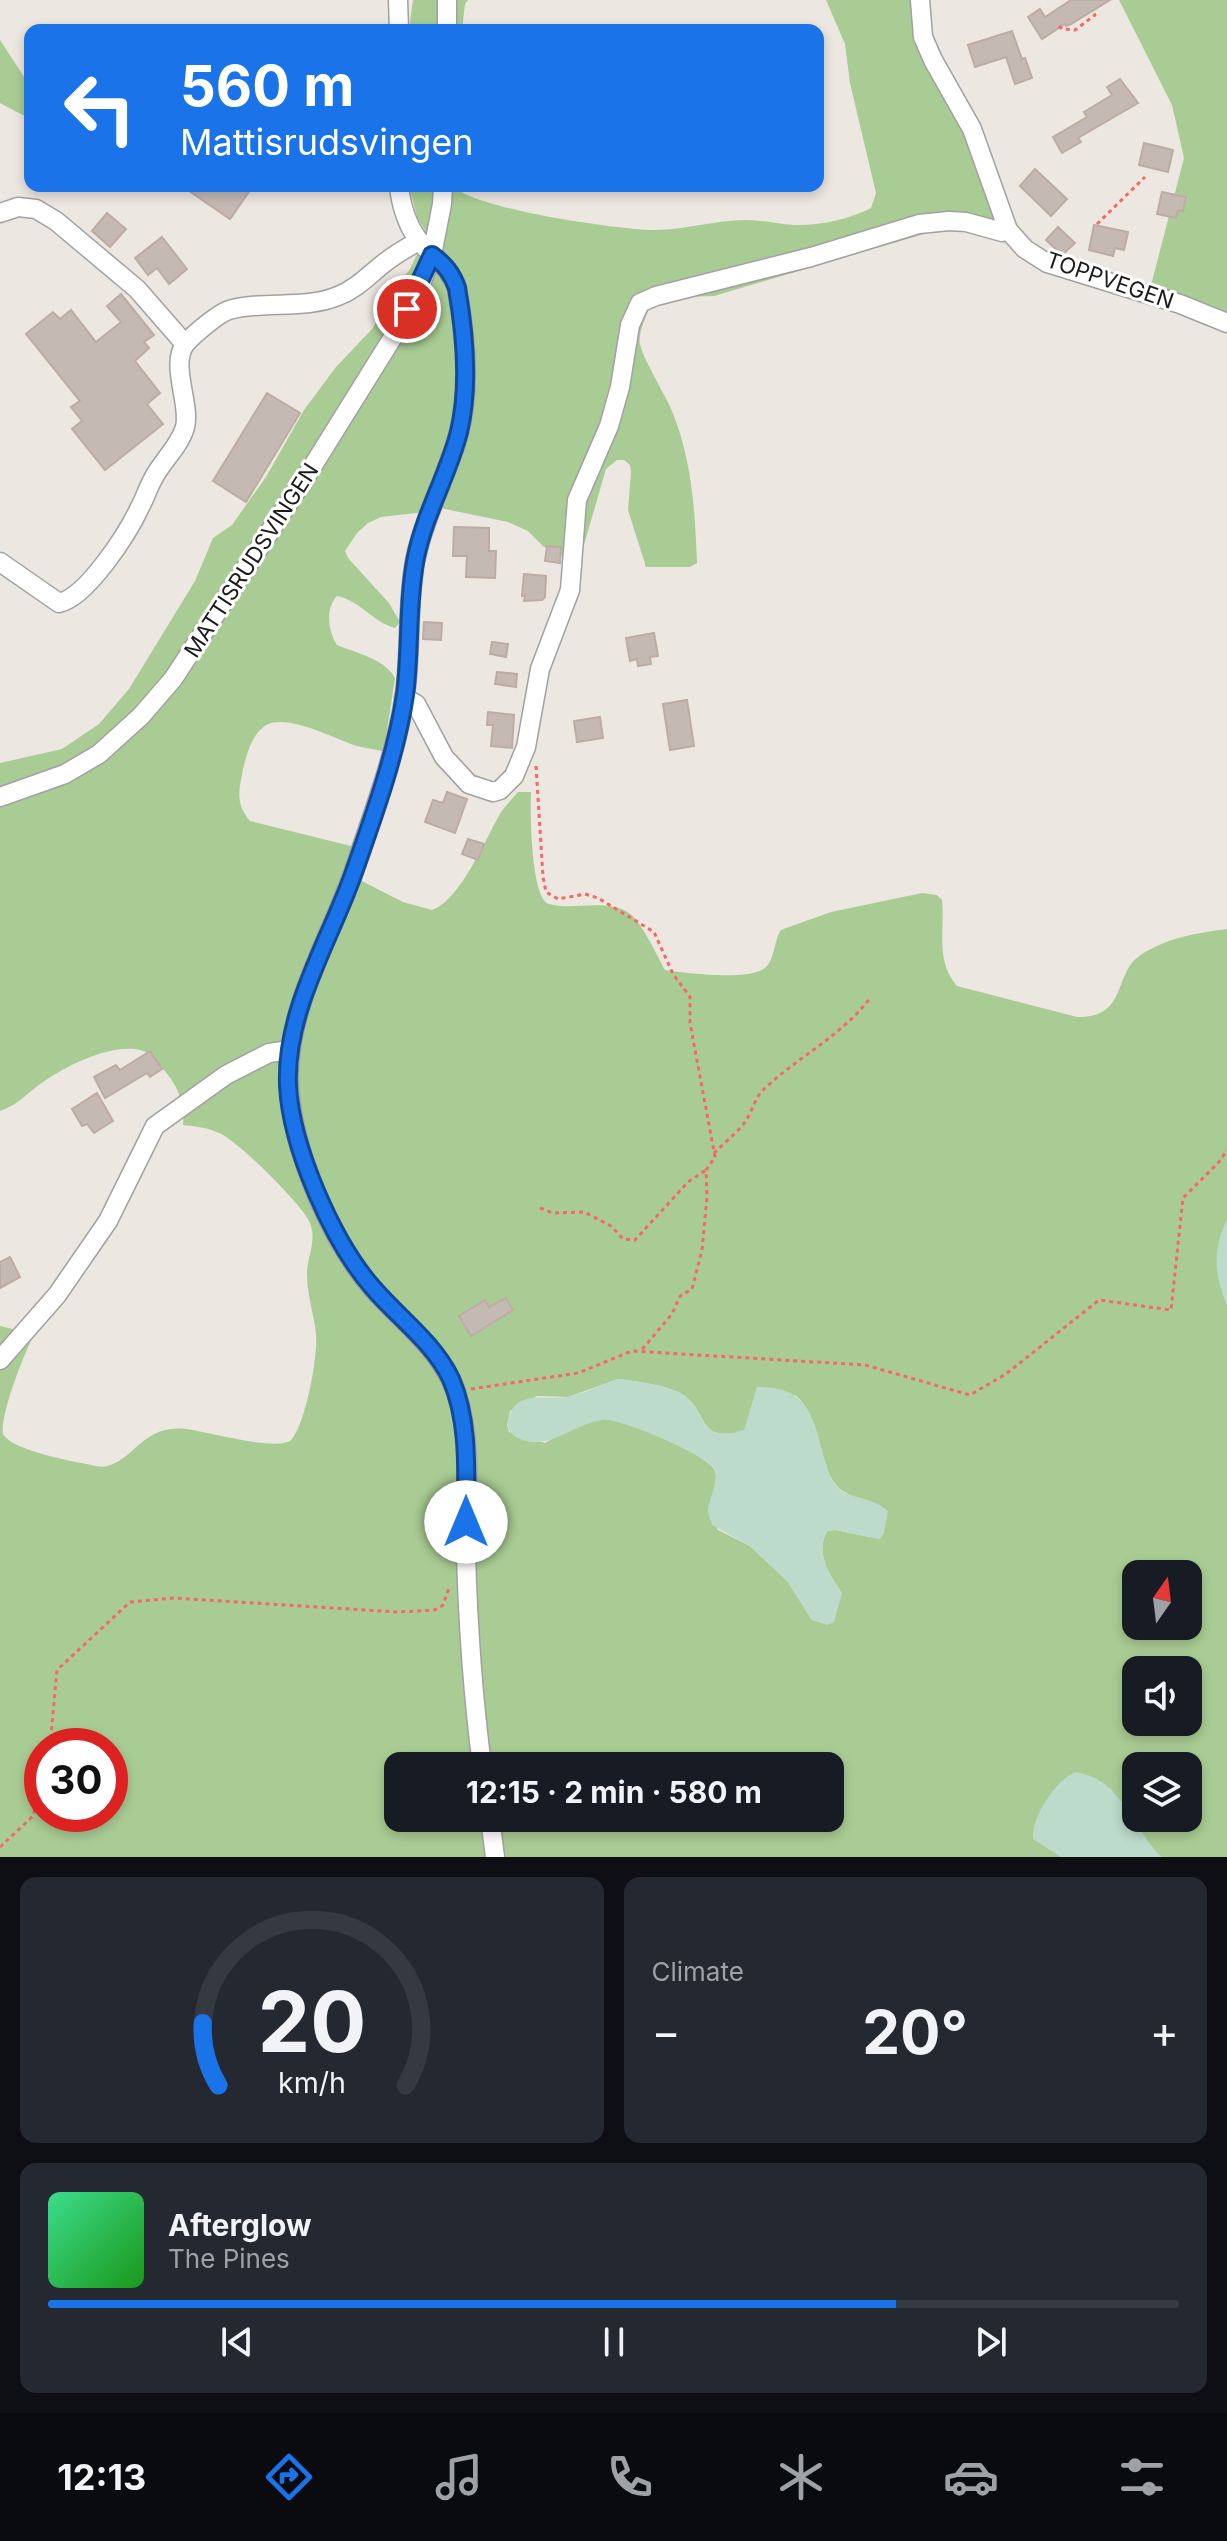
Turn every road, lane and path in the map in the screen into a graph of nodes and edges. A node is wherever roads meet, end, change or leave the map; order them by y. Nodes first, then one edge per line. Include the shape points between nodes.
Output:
1 (398, 0) edge
2 (447, 0) edge
3 (920, 0) edge
4 (1093, 12) dead end
5 (399, 24) edge
6 (447, 24) edge
7 (1059, 26) dead end
8 (1145, 177) dead end
9 (400, 192) edge
10 (443, 192) edge
11 (996, 201) junction
12 (0, 213) edge
13 (966, 222) junction
14 (1097, 224) dead end
15 (1008, 230) junction
16 (419, 241) junction
17 (432, 255) junction
18 (1227, 323) edge
19 (185, 344) junction
20 (0, 562) edge
21 (404, 697) junction
22 (526, 747) junction
23 (0, 797) edge
24 (870, 998) dead end
25 (290, 1050) junction
26 (1227, 1150) edge
27 (714, 1153) junction
28 (706, 1170) junction
29 (540, 1208) dead end
30 (640, 1352) junction
31 (0, 1360) edge
32 (456, 1391) junction
33 (449, 1586) dead end
34 (52, 1728) edge
35 (480, 1752) edge
36 (24, 1824) edge
37 (492, 1832) edge
38 (0, 1847) edge
39 (495, 1857) edge

1 - 5 street
2 - 6 street
3 - 11 street, TOPPVEGEN via 923,37 972,129
4 - 7 path via 1075,30
8 - 14 path
9 - 16 street
10 - 17 street, MATTISRUDSVINGEN
11 - 13 street
11 - 15 street, TOPPVEGEN
12 - 19 street via 36,209 56,221 137,289
13 - 15 street
13 - 22 street via 919,224 640,303 630,325 609,426 577,500 570,590 540,669
15 - 18 street, TOPPVEGEN via 1047,263
16 - 17 street
16 - 19 street via 335,297 226,310
17 - 21 street via 457,288 464,395 458,435 430,510 412,580
17 - 23 street, MATTISRUDSVINGEN via 393,337 173,679 99,754 65,774
19 - 20 street via 180,364 183,431 116,547 89,581 59,603
21 - 22 street via 416,704 453,769 478,789 493,792 507,785
21 - 25 street via 374,813 300,1008
22 - 27 path via 537,768 546,892 558,899 585,894 598,898 654,932 690,997
24 - 27 path via 857,1016 761,1091 745,1123
25 - 31 street via 269,1053 226,1075 155,1126 108,1221 57,1295
25 - 32 street via 291,1107 327,1218 355,1266 440,1360
26 - 30 path via 1183,1198 1171,1310 1099,1300 1006,1374 970,1395 865,1365
27 - 28 path
28 - 29 path via 688,1182 635,1240 623,1239 584,1212
28 - 30 path via 702,1250 692,1289 680,1296
30 - 32 path via 578,1373
32 - 35 street via 465,1451 466,1558
33 - 34 path via 443,1605 435,1610 174,1598 130,1602 57,1670
36 - 38 path
37 - 39 street

